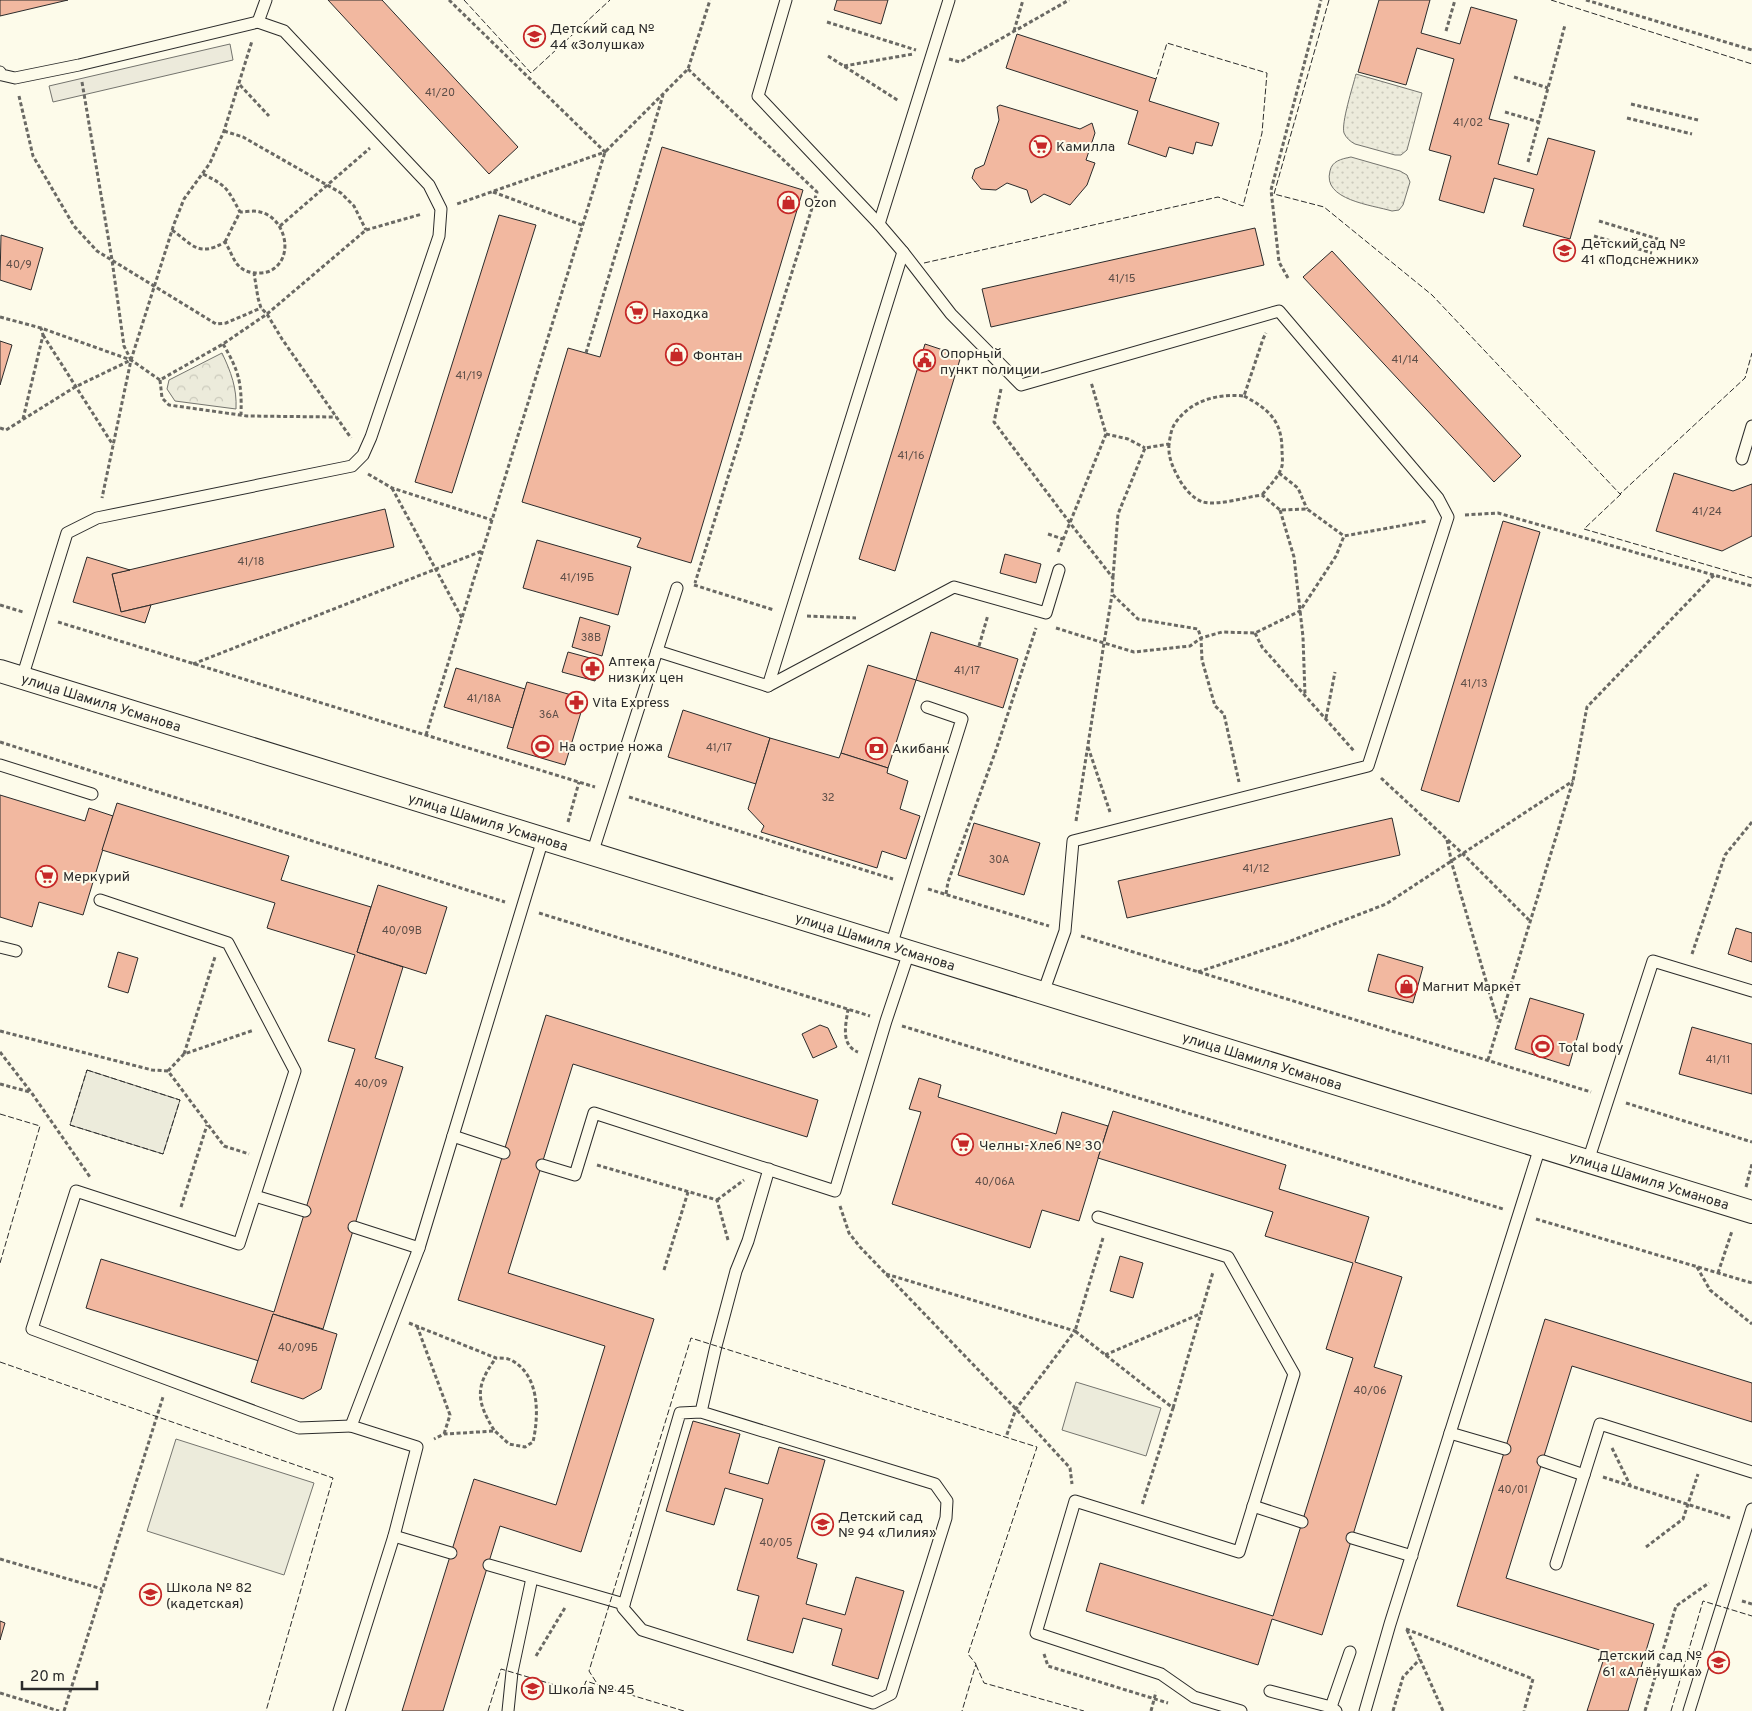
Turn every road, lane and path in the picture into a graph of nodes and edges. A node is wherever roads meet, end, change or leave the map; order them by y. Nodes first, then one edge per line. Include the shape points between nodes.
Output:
1 (266, 0) edge
2 (449, 0) edge
3 (710, 0) edge
4 (786, 0) edge
5 (949, 0) edge
6 (1024, 0) edge
7 (1321, 0) edge
8 (1455, 0) edge
9 (1586, 0) edge
10 (258, 22) junction
11 (1565, 25) dead end
12 (1014, 31) dead end
13 (1446, 32) dead end
14 (1752, 50) edge
15 (924, 53) dead end
16 (828, 56) dead end
17 (79, 65) junction
18 (844, 66) junction
19 (688, 69) junction
20 (0, 72) edge
21 (1514, 77) dead end
22 (15, 78) junction
23 (239, 84) junction
24 (1548, 88) junction
25 (664, 94) junction
26 (1631, 104) dead end
27 (914, 110) junction
28 (1505, 112) dead end
29 (269, 116) dead end
30 (1627, 118) dead end
31 (1698, 120) dead end
32 (1539, 122) junction
33 (224, 131) junction
34 (1692, 134) dead end
35 (383, 137) junction
36 (605, 152) junction
37 (1528, 162) dead end
38 (203, 174) junction
39 (327, 186) junction
40 (492, 191) junction
41 (442, 209) junction
42 (240, 212) junction
43 (1599, 221) dead end
44 (879, 224) junction
45 (582, 225) junction
46 (280, 226) junction
47 (172, 230) junction
48 (366, 230) junction
49 (1594, 236) dead end
50 (1658, 238) dead end
51 (225, 242) junction
52 (903, 252) junction
53 (1652, 253) dead end
54 (112, 260) junction
55 (254, 274) junction
56 (1288, 278) dead end
57 (154, 286) junction
58 (261, 308) junction
59 (1279, 311) junction
60 (267, 314) junction
61 (0, 317) edge
62 (41, 328) junction
63 (43, 335) junction
64 (223, 344) junction
65 (586, 353) dead end
66 (131, 360) junction
67 (1087, 367) junction
68 (1005, 369) junction
69 (160, 380) junction
70 (75, 387) junction
71 (1244, 396) junction
72 (241, 415) junction
73 (337, 417) junction
74 (23, 419) junction
75 (1752, 426) edge
76 (0, 428) edge
77 (1106, 434) junction
78 (1169, 444) junction
79 (113, 446) junction
80 (1144, 448) junction
81 (363, 455) junction
82 (1742, 459) dead end
83 (352, 466) junction
84 (1278, 473) junction
85 (392, 488) junction
86 (1262, 495) junction
87 (1307, 509) junction
88 (1280, 510) junction
89 (1448, 517) junction
90 (97, 518) junction
91 (492, 520) junction
92 (1070, 523) junction
93 (1048, 534) dead end
94 (1344, 536) junction
95 (1063, 539) junction
96 (482, 551) junction
97 (436, 569) junction
98 (1059, 570) joint
99 (1714, 575) junction
100 (1113, 578) junction
101 (1752, 586) edge
102 (677, 588) dead end
103 (691, 594) dead end
104 (1112, 594) junction
105 (992, 598) junction
106 (0, 604) edge
107 (1300, 611) junction
108 (41, 617) junction
109 (1040, 617) junction
110 (462, 619) junction
111 (1255, 633) junction
112 (1201, 638) junction
113 (1104, 643) junction
114 (979, 646) dead end
115 (657, 651) junction
116 (192, 664) junction
117 (0, 671) edge
118 (1335, 672) dead end
119 (22, 678) junction
120 (768, 686) junction
121 (1305, 696) junction
122 (927, 708) dead end
123 (1326, 719) junction
124 (426, 735) junction
125 (1088, 745) junction
126 (0, 765) edge
127 (1368, 766) junction
128 (1573, 781) junction
129 (612, 792) junction
130 (92, 794) dead end
131 (1243, 798) junction
132 (1752, 822) edge
133 (1116, 830) junction
134 (543, 839) junction
135 (1447, 840) junction
136 (1073, 841) junction
137 (1462, 853) junction
138 (592, 854) junction
139 (1451, 860) junction
140 (910, 884) junction
141 (946, 894) junction
142 (100, 900) dead end
143 (1529, 920) junction
144 (1065, 931) junction
145 (221, 940) junction
146 (0, 947) edge
147 (900, 949) junction
148 (16, 951) dead end
149 (1686, 971) junction
150 (1198, 972) junction
151 (1752, 991) edge
152 (1043, 993) junction
153 (848, 1009) dead end
154 (270, 1024) junction
155 (1498, 1024) junction
156 (0, 1031) edge
157 (0, 1052) edge
158 (184, 1054) junction
159 (875, 1059) junction
160 (1488, 1060) junction
161 (168, 1071) junction
162 (0, 1084) edge
163 (31, 1092) junction
164 (1609, 1098) junction
165 (207, 1124) junction
166 (453, 1136) junction
167 (1752, 1142) edge
168 (1540, 1147) junction
169 (504, 1153) dead end
170 (580, 1159) junction
171 (266, 1160) junction
172 (1588, 1162) junction
173 (542, 1165) dead end
174 (765, 1168) junction
175 (835, 1191) junction
176 (688, 1192) junction
177 (255, 1196) junction
178 (717, 1200) junction
179 (107, 1202) junction
180 (305, 1211) dead end
181 (1752, 1212) edge
182 (1103, 1219) joint
183 (175, 1224) junction
184 (354, 1227) dead end
185 (419, 1248) junction
186 (1217, 1254) junction
187 (1696, 1266) dead end
188 (664, 1270) dead end
189 (736, 1271) junction
190 (886, 1274) junction
191 (1202, 1313) junction
192 (393, 1317) junction
193 (1752, 1324) edge
194 (417, 1326) junction
195 (1075, 1332) junction
196 (1104, 1355) junction
197 (496, 1358) junction
198 (169, 1380) junction
199 (1173, 1408) junction
200 (1016, 1409) junction
201 (701, 1412) junction
202 (1600, 1424) junction
203 (351, 1426) junction
204 (495, 1431) junction
205 (1450, 1433) junction
206 (444, 1434) junction
207 (1006, 1437) dead end
208 (417, 1447) junction
209 (1505, 1449) dead end
210 (1703, 1457) junction
211 (1543, 1461) dead end
212 (1752, 1472) edge
213 (1584, 1473) junction
214 (1630, 1486) junction
215 (1075, 1502) junction
216 (1688, 1505) junction
217 (1253, 1506) junction
218 (1752, 1509) edge
219 (1137, 1520) junction
220 (1302, 1522) dead end
221 (1747, 1524) junction
222 (394, 1536) junction
223 (1352, 1538) dead end
224 (1646, 1547) dead end
225 (451, 1553) dead end
226 (1412, 1556) junction
227 (0, 1558) edge
228 (1556, 1564) dead end
229 (489, 1565) dead end
230 (532, 1578) junction
231 (1715, 1579) dead end
232 (102, 1588) junction
233 (575, 1590) junction
234 (624, 1604) junction
235 (1390, 1624) junction
236 (1407, 1630) junction
237 (1036, 1634) junction
238 (1350, 1652) dead end
239 (1420, 1660) junction
240 (512, 1672) junction
241 (1270, 1691) dead end
242 (0, 1693) edge
243 (1170, 1704) dead end
244 (1334, 1709) edge
245 (59, 1711) edge
246 (64, 1711) edge
247 (339, 1711) edge
248 (508, 1711) edge
249 (1241, 1711) edge
250 (1365, 1711) edge
251 (1393, 1711) edge
252 (1443, 1711) edge
253 (1524, 1711) edge
254 (1645, 1711) edge
255 (1689, 1711) edge

1 - 10 lane
2 - 36 path
3 - 19 path
4 - 44 lane via 758,96
5 - 27 lane
6 - 12 path
7 - 56 path via 1271,190 1279,262
8 - 13 path
9 - 14 path
10 - 17 lane
10 - 23 path
10 - 35 lane via 284,31
11 - 24 path
15 - 18 path
16 - 18 path
17 - 22 lane
17 - 54 path
18 - 27 path
19 - 25 path
19 - 103 path via 817,192
20 - 22 lane
21 - 24 path
22 - 54 path via 33,156 74,226 97,251
23 - 29 path
23 - 33 path
24 - 32 path
25 - 36 path
25 - 65 path
26 - 31 path
27 - 44 lane
28 - 32 path
30 - 34 path
32 - 37 path
33 - 38 path
33 - 39 path via 242,137
35 - 39 path
35 - 41 lane via 429,185
36 - 40 path
36 - 45 path
38 - 42 path via 222,184
38 - 47 path via 184,199
39 - 46 path
39 - 48 path via 341,193 354,206
40 - 41 path
40 - 45 path
41 - 48 path
41 - 81 lane via 438,236
42 - 46 path via 260,212 272,217
42 - 51 path
43 - 50 path
44 - 52 lane
45 - 91 path
46 - 55 path via 286,248 279,264 270,271
47 - 51 path via 186,243 198,248 216,247
47 - 57 path
48 - 60 path
49 - 53 path
51 - 55 path via 237,265
52 - 68 lane via 951,314
52 - 120 lane
54 - 57 path
54 - 66 path via 124,346
55 - 58 path
57 - 58 path via 216,324
57 - 66 path
58 - 60 path
59 - 67 lane
59 - 71 path via 1262,339
59 - 89 lane via 1438,498
60 - 64 path
60 - 73 path
61 - 62 path
62 - 63 path
62 - 66 path
63 - 70 path
63 - 74 path
64 - 69 path
64 - 72 path via 235,364 242,392
66 - 69 path
66 - 70 path
66 - 79 path
67 - 68 lane via 1021,386
67 - 77 path
68 - 92 path via 994,422
69 - 72 path via 162,398 169,405
70 - 74 path
70 - 79 path
71 - 78 path via 1216,396 1189,407 1173,426
71 - 84 path via 1271,414 1278,427 1282,443 1282,466
72 - 73 path
73 - 81 path
74 - 76 path via 6,430
75 - 82 lane
77 - 80 path
77 - 92 path
78 - 80 path
78 - 86 path via 1168,454 1180,481 1189,493 1203,502
79 - 90 path
80 - 100 path via 1118,514
81 - 83 lane
83 - 85 path
83 - 90 lane
84 - 86 path
84 - 87 path via 1298,488
85 - 91 path
85 - 97 path
86 - 88 path
87 - 88 path
87 - 94 path
88 - 107 path via 1294,558
89 - 94 path
89 - 99 path via 1498,513
89 - 127 lane
90 - 108 lane via 68,534
91 - 96 path
92 - 95 path
92 - 100 path
93 - 95 path
94 - 107 path via 1336,556
95 - 98 path via 1053,563
96 - 97 path
96 - 110 path
97 - 110 path
97 - 116 path
98 - 109 lane via 1046,613
99 - 101 path
99 - 128 path via 1588,707
100 - 104 path
102 - 115 lane
104 - 112 path via 1138,619 1198,629
104 - 113 path
105 - 109 lane
105 - 114 path
105 - 120 lane via 954,588
106 - 108 path
107 - 111 path
107 - 121 path
108 - 116 path
108 - 119 lane
109 - 113 path
109 - 141 path
110 - 124 path
111 - 112 path via 1222,632
111 - 121 path via 1262,647
112 - 113 path via 1190,646 1134,652
112 - 131 path via 1202,660 1214,706 1224,714
113 - 125 path
115 - 120 lane
115 - 129 lane
116 - 124 path
117 - 119 street, улица Шамиля Усманова
118 - 123 path
119 - 134 street, улица Шамиля Усманова
121 - 123 path
122 - 140 lane via 962,719
123 - 127 path
124 - 129 path
125 - 133 path
125 - 136 path
126 - 130 lane
127 - 131 lane
127 - 135 path
128 - 137 path
128 - 143 path
129 - 138 lane
129 - 140 path
131 - 133 lane
132 - 149 path via 1725,854
133 - 136 lane
134 - 138 street, улица Шамиля Усманова
134 - 166 lane
135 - 137 path
135 - 139 path
136 - 144 lane
137 - 139 path
137 - 143 path
138 - 147 street, улица Шамиля Усманова
139 - 150 path via 1386,904
139 - 155 path
140 - 141 path
140 - 147 lane
141 - 144 path
142 - 145 lane
143 - 155 path
144 - 150 path
144 - 152 lane
145 - 154 lane via 228,943
145 - 158 path
146 - 148 lane
147 - 152 street, улица Шамиля Усманова
147 - 159 lane
149 - 151 lane
149 - 164 lane via 1653,961
150 - 160 path
152 - 168 street, улица Шамиля Усманова
153 - 159 path via 844,1036 853,1050
154 - 158 path
154 - 171 lane via 295,1071
155 - 160 path
156 - 161 path via 152,1070
157 - 163 path
158 - 161 path
159 - 175 lane
160 - 164 path
161 - 165 path
162 - 163 path
163 - 179 path
164 - 167 path
164 - 172 lane
165 - 171 path via 224,1146
165 - 183 path
166 - 169 lane
166 - 185 lane
168 - 172 street, улица Шамиля Усманова
168 - 205 lane
170 - 173 lane via 575,1176
170 - 174 lane via 594,1113
170 - 176 path
171 - 177 lane
172 - 181 street, улица Шамиля Усманова
174 - 175 lane
174 - 178 path
174 - 189 lane via 748,1241
175 - 190 path via 849,1233
176 - 178 path
176 - 188 path
177 - 180 lane
177 - 183 lane via 239,1244
178 - 189 path
179 - 183 lane
179 - 198 lane via 76,1191 32,1329
182 - 186 lane
182 - 195 path
184 - 185 lane
185 - 192 lane
186 - 191 path
186 - 217 lane via 1228,1257 1294,1374
187 - 193 path via 1710,1290
189 - 201 lane
190 - 195 path
190 - 200 path
191 - 196 path
191 - 199 path
192 - 194 path
192 - 203 lane
194 - 197 path
194 - 206 path via 450,1415
195 - 196 path
195 - 200 path
196 - 199 path
197 - 204 path via 480,1386 484,1415
197 - 204 path via 510,1359 525,1370 535,1396 537,1423 533,1442 525,1448 509,1444
198 - 203 lane via 299,1428
198 - 232 path
199 - 219 path
200 - 207 path
200 - 215 path via 1070,1468
201 - 234 lane via 680,1413
201 - 234 lane via 935,1484 947,1501 946,1518 891,1694 873,1704 642,1630 623,1608
202 - 210 lane
202 - 213 lane
202 - 214 path
203 - 208 lane
204 - 206 path
205 - 209 lane
205 - 226 lane
206 - 208 path
208 - 222 lane
210 - 212 lane
210 - 216 path
211 - 213 lane
213 - 214 path
213 - 228 lane
214 - 216 path
215 - 219 lane
215 - 237 lane
216 - 221 path
216 - 224 path via 1683,1519
217 - 219 lane via 1239,1552
217 - 220 lane
218 - 221 lane
221 - 255 lane
222 - 225 lane
222 - 247 lane
223 - 226 lane
226 - 235 lane
227 - 232 path
229 - 230 lane
230 - 233 lane
230 - 240 lane
231 - 254 path via 1676,1606
232 - 246 path
233 - 234 lane
233 - 240 path via 529,1667
235 - 236 path
235 - 250 lane
236 - 239 path
236 - 253 path via 1533,1679
237 - 243 path via 1048,1666
237 - 249 lane via 1161,1674 1194,1697
238 - 244 lane
239 - 251 path via 1403,1676
239 - 252 path
240 - 248 lane
241 - 244 lane
242 - 245 path

